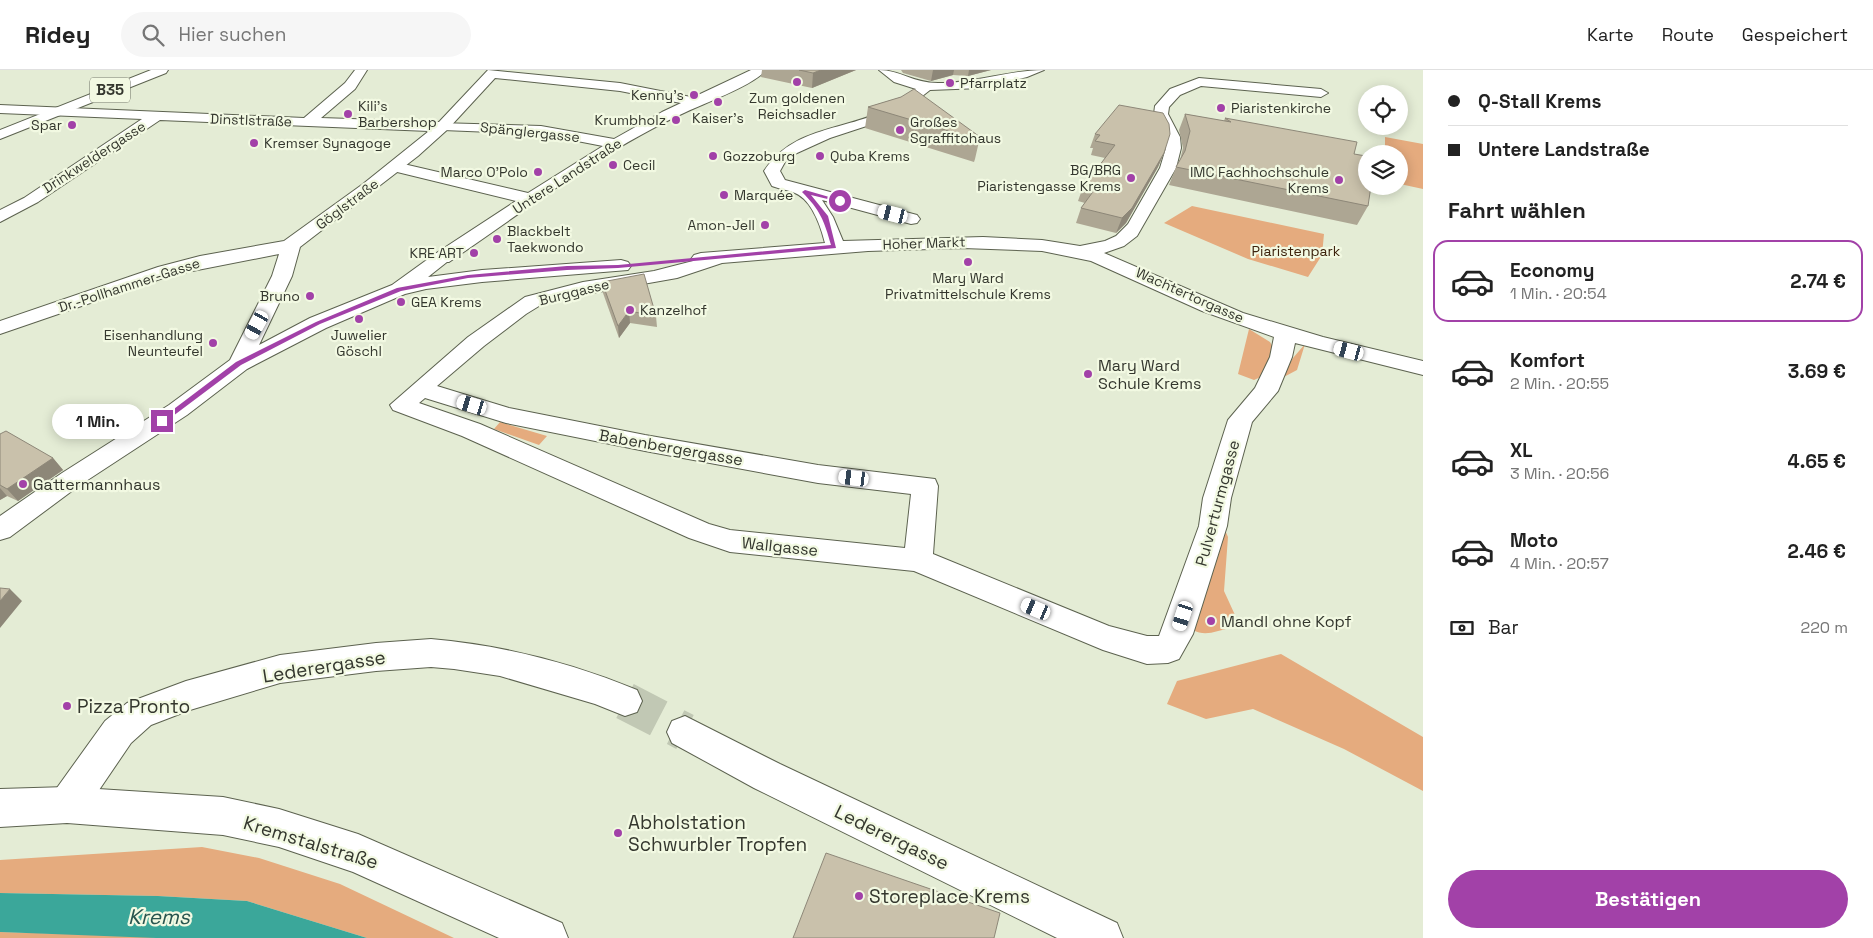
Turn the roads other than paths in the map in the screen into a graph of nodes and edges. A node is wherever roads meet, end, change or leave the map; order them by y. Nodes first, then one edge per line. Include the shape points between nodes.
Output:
1 (162, 70) edge
2 (361, 70) edge
3 (760, 70) edge
4 (885, 70) edge
5 (1038, 70) edge
6 (493, 72) edge
7 (926, 87) junction
8 (1322, 93) dead end
9 (696, 102) junction
10 (0, 109) edge
11 (58, 111) junction
12 (157, 116) junction
13 (308, 122) junction
14 (443, 126) junction
15 (0, 135) edge
16 (617, 144) junction
17 (395, 167) junction
18 (805, 192) junction
19 (531, 199) junction
20 (0, 217) edge
21 (911, 219) dead end
22 (1014, 243) joint
23 (290, 245) junction
24 (834, 246) junction
25 (1080, 252) junction
26 (719, 257) junction
27 (399, 289) junction
28 (0, 328) edge
29 (1286, 335) junction
30 (239, 364) junction
31 (1423, 368) edge
32 (411, 397) junction
33 (0, 530) edge
34 (918, 560) junction
35 (1168, 649) joint
36 (625, 701) tunnel mouth
37 (685, 732) tunnel mouth
38 (67, 805) junction
39 (0, 808) edge
40 (547, 938) edge
41 (1102, 938) edge

1 - 11 street, B35
2 - 13 street via 350,86
3 - 9 street, Untere Landstraße
4 - 7 street
5 - 7 street via 961,87
6 - 9 street via 610,85
6 - 14 street, Göglstraße
7 - 18 street, Hoher Markt via 905,106 829,134 786,153 775,162 772,171 778,183
8 - 25 street via 1217,83 1188,85 1162,106 1161,114 1172,127 1173,159 1136,227 1126,237
9 - 16 street, Untere Landstraße
10 - 11 street, Dinstlstraße
11 - 12 street, Dinstlstraße
11 - 15 street, B35
12 - 13 street, Dinstlstraße
12 - 20 street, Drinkweldergasse
13 - 14 street, Dinstlstraße
14 - 16 street, Spänglergasse via 540,130
14 - 17 street, Göglstraße
16 - 19 street, Untere Landstraße
17 - 19 street
17 - 23 street, Göglstraße
18 - 21 street, Hoher Markt
18 - 24 street, Hoher Markt via 825,216
19 - 27 street, Untere Landstraße
22 - 24 street, Hoher Markt via 981,241
22 - 25 street, Wachtertorgasse
23 - 28 street, Dr.-Pollhammer-Gasse via 165,271
23 - 30 street via 282,276
24 - 26 street, Hoher Markt
25 - 29 street, Wachtertorgasse via 1129,268 1207,306
26 - 27 street, Hoher Markt via 476,276
26 - 32 street, Burggasse via 686,270 581,288 535,300 464,349
27 - 30 street, Untere Landstraße via 318,323
29 - 31 street, Wachtertorgasse
29 - 35 street, Pulverturmgasse via 1281,357 1266,391 1240,420 1216,498 1213,526 1177,634
30 - 33 street, Untere Landstraße via 178,410
32 - 34 street, Wallgasse via 471,430 699,531 730,541
32 - 34 street, Babenbergergasse via 818,474 925,486
34 - 35 street, Wallgasse via 1103,637 1147,650
36 - 38 street, Lederergasse via 602,691 500,662 431,653 280,670 186,696 139,714 118,732
37 - 41 street, Lederergasse via 767,776
38 - 39 street, Kremstalstraße
38 - 40 street, Kremstalstraße via 223,816 279,828 358,854

